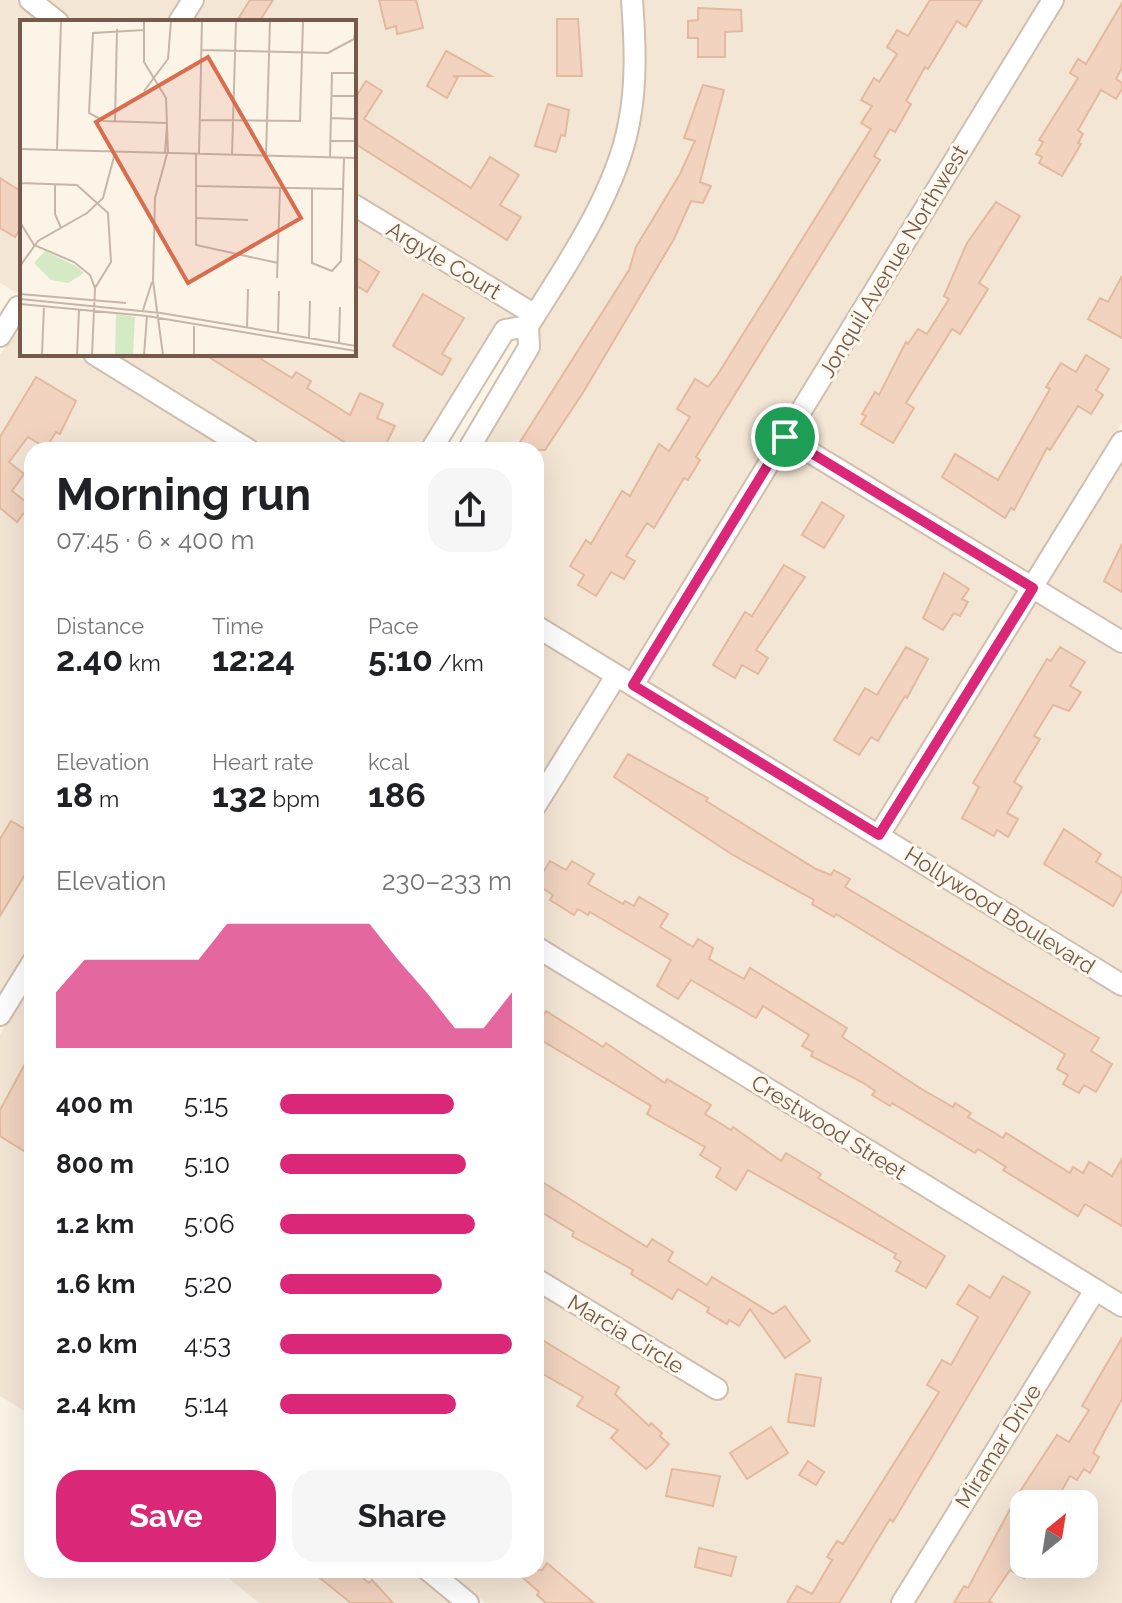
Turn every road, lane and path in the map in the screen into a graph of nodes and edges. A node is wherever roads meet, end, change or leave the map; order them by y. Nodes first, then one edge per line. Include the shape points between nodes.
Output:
1 (30, 0) edge
2 (193, 0) edge
3 (632, 0) edge
4 (1053, 0) edge
5 (55, 20) edge
6 (180, 20) edge
7 (356, 206) edge
8 (0, 296) edge
9 (20, 308) edge
10 (532, 320) junction
11 (0, 336) edge
12 (97, 356) edge
13 (785, 437) junction
14 (236, 442) edge
15 (436, 442) edge
16 (473, 442) edge
17 (1122, 442) edge
18 (1033, 588) junction
19 (544, 631) edge
20 (1122, 642) edge
21 (624, 680) junction
22 (544, 794) edge
23 (879, 835) junction
24 (544, 952) edge
25 (24, 976) edge
26 (1122, 985) edge
27 (0, 1015) edge
28 (544, 1284) edge
29 (1095, 1290) junction
30 (1122, 1306) edge
31 (717, 1389) dead end
32 (438, 1578) edge
33 (468, 1603) edge
34 (902, 1603) edge

1 - 5 street
2 - 6 street
3 - 10 street via 636,59 629,125 602,199
4 - 13 street, Jonquil Avenue Northwest
7 - 10 street, Argyle Court
8 - 9 street
9 - 11 street
10 - 15 street via 505,330
10 - 16 street via 529,347
12 - 14 street
13 - 18 street
13 - 21 street, Jonquil Avenue Northwest
17 - 18 street
18 - 20 street
18 - 23 street
19 - 21 street, Hollywood Boulevard
21 - 22 street, Jonquil Avenue Northwest
21 - 23 street, Hollywood Boulevard
23 - 26 street, Hollywood Boulevard
24 - 29 street, Crestwood Street
25 - 27 street
28 - 31 street, Marcia Circle
29 - 30 street, Crestwood Street
29 - 34 street, Miramar Drive
32 - 33 street

